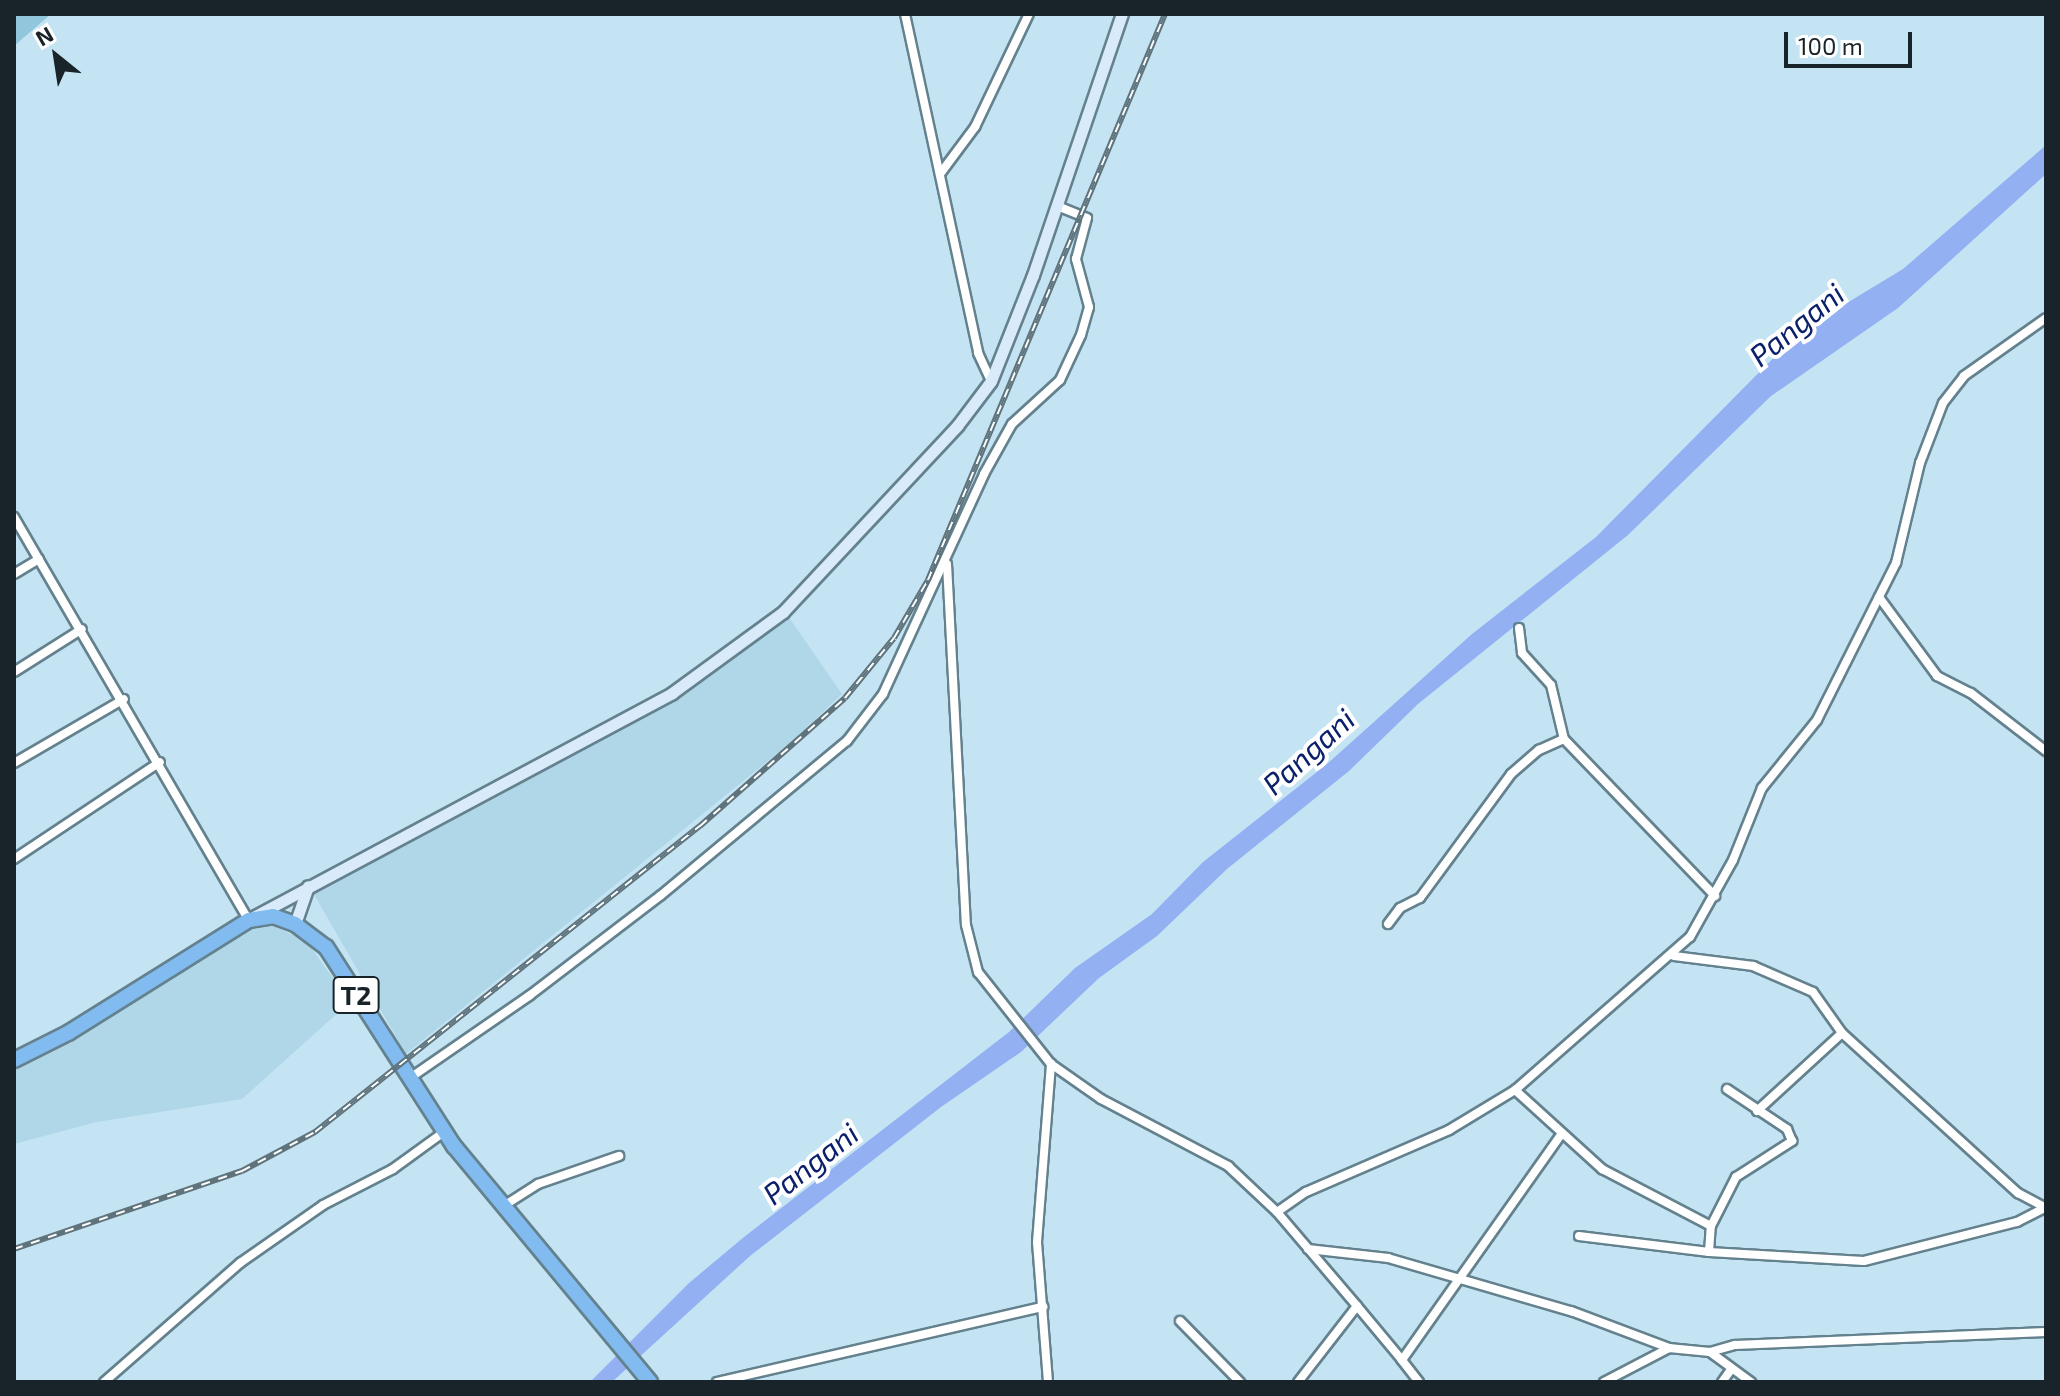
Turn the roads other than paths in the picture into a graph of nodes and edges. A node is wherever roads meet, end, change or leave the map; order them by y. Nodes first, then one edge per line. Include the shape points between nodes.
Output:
1 (905, 14) edge
2 (1029, 14) edge
3 (1122, 14) edge
4 (940, 174) junction
5 (1057, 206) junction
6 (2046, 318) edge
7 (991, 381) junction
8 (14, 517) edge
9 (39, 559) junction
10 (947, 563) junction
11 (14, 574) edge
12 (1879, 597) junction
13 (1519, 628) dead end
14 (82, 629) junction
15 (14, 672) edge
16 (124, 699) junction
17 (1564, 739) junction
18 (2046, 751) edge
19 (160, 762) junction
20 (14, 763) edge
21 (14, 859) edge
22 (308, 886) junction
23 (1715, 896) junction
24 (249, 920) junction
25 (295, 924) junction
26 (1388, 924) dead end
27 (1674, 956) junction
28 (1842, 1033) junction
29 (14, 1060) edge
30 (1051, 1064) junction
31 (410, 1078) junction
32 (1727, 1089) dead end
33 (1515, 1090) junction
34 (1757, 1111) junction
35 (444, 1132) junction
36 (1561, 1135) junction
37 (619, 1156) dead end
38 (501, 1207) junction
39 (2045, 1208) edge
40 (1277, 1212) junction
41 (1711, 1226) junction
42 (1579, 1236) dead end
43 (1307, 1249) junction
44 (1709, 1252) junction
45 (1454, 1281) junction
46 (1357, 1306) junction
47 (1043, 1307) junction
48 (1180, 1321) dead end
49 (2046, 1332) edge
50 (1669, 1348) junction
51 (1710, 1352) junction
52 (1402, 1360) junction
53 (1730, 1371) junction
54 (104, 1382) edge
55 (650, 1382) edge
56 (717, 1382) edge
57 (1048, 1382) edge
58 (1240, 1382) edge
59 (1298, 1382) edge
60 (1419, 1382) edge
61 (1604, 1382) edge
62 (1722, 1382) edge
63 (1751, 1382) edge

1 - 4 street
2 - 4 street via 975,127
3 - 5 main road
4 - 7 street via 978,353
5 - 7 main road
5 - 10 street via 1087,218 1076,259 1089,307 1081,335 1060,380 1012,424 984,474
6 - 12 street via 1964,376 1943,403 1920,463 1896,563
7 - 22 main road via 957,426 783,612 722,660 672,693
8 - 9 street
9 - 11 street
9 - 14 street
10 - 30 street via 966,925 978,972 1010,1019
10 - 31 street via 883,694 847,741 648,905
12 - 18 street via 1937,676 1971,693
12 - 23 street via 1817,720 1762,788
13 - 17 street via 1519,648 1551,685
14 - 15 street
14 - 16 street
16 - 19 street
16 - 20 street
17 - 23 street
17 - 26 street via 1539,750 1511,774 1420,898 1400,908
19 - 21 street
19 - 24 street
22 - 24 main road
22 - 25 main road
23 - 27 street
24 - 25 highway, T2 via 273,916
24 - 29 highway via 68,1033
25 - 31 highway, T2 via 326,947
27 - 28 street via 1753,966 1813,992
27 - 33 street
28 - 34 street
28 - 39 street via 1986,1165
30 - 40 street via 1101,1099 1228,1166
30 - 47 street via 1037,1242
31 - 35 highway, T2
32 - 34 street
33 - 36 street
33 - 40 street via 1449,1130 1306,1192
34 - 41 street via 1787,1129 1792,1141 1736,1177
35 - 38 highway, T2
35 - 54 street via 240,1263
36 - 41 street via 1602,1169
36 - 45 street
37 - 38 street via 538,1184
38 - 55 highway, T2
39 - 44 street via 2017,1222 1864,1261
40 - 43 street
41 - 44 street
42 - 44 street
43 - 45 street via 1388,1258
43 - 46 street
45 - 50 street via 1571,1311
45 - 52 street
46 - 52 street
46 - 59 street
47 - 56 street
47 - 57 street
48 - 58 street
49 - 51 street via 1735,1345
50 - 51 street
50 - 61 street
51 - 53 street
52 - 60 street
53 - 62 street
53 - 63 street

